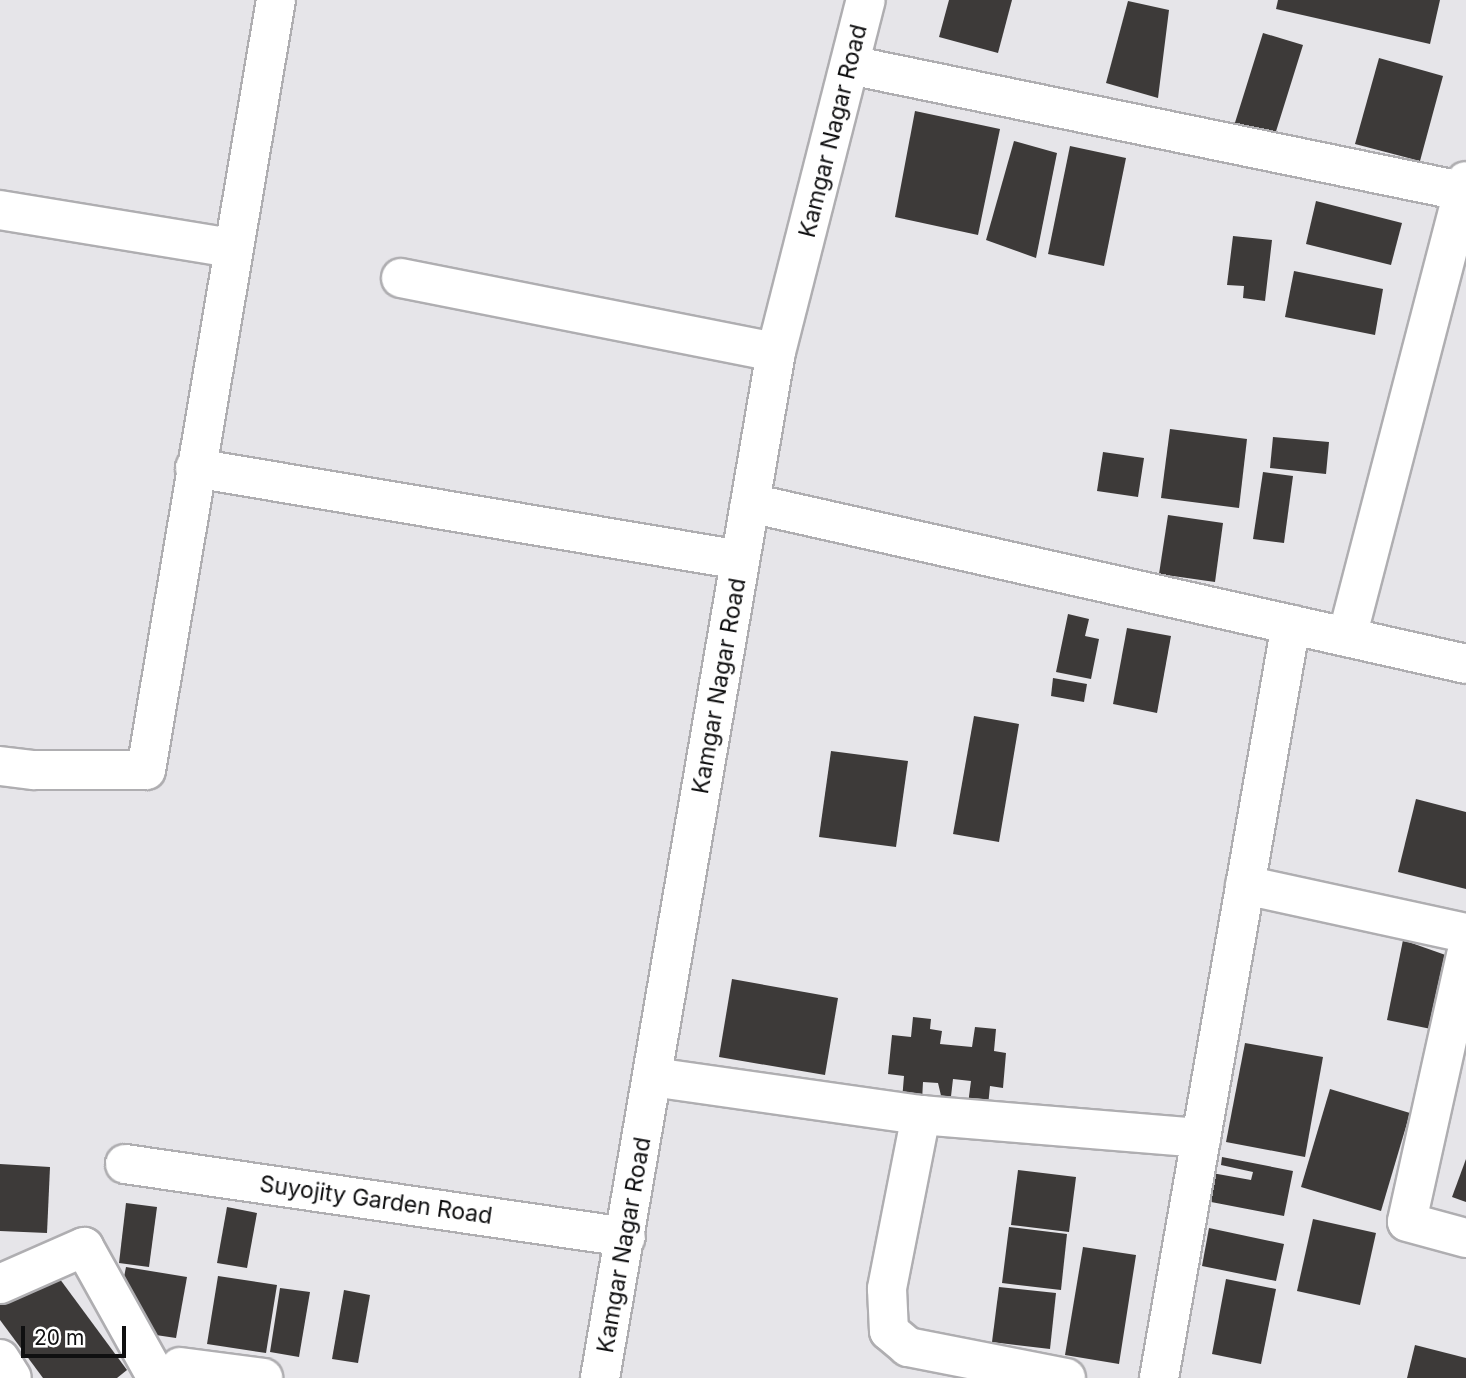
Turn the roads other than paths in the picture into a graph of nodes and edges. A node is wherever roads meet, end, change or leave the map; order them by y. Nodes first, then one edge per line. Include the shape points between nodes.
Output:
1 (276, 0) edge
2 (866, 0) edge
3 (850, 65) junction
4 (1465, 188) edge
5 (0, 210) edge
6 (231, 248) junction
7 (401, 278) dead end
8 (776, 352) junction
9 (195, 468) junction
10 (750, 503) junction
11 (740, 560) junction
12 (1291, 624) junction
13 (1348, 637) junction
14 (1466, 664) edge
15 (0, 766) edge
16 (1245, 886) junction
17 (1466, 933) edge
18 (1466, 955) edge
19 (653, 1077) junction
20 (921, 1115) junction
21 (1201, 1138) junction
22 (125, 1164) dead end
23 (626, 1237) junction
24 (1466, 1238) edge
25 (0, 1284) edge
26 (0, 1359) edge
27 (168, 1372) edge
28 (12, 1378) edge
29 (263, 1378) edge
30 (600, 1378) edge
31 (1066, 1378) edge
32 (1158, 1378) edge

1 - 6 street
2 - 3 street, Kamgar Nagar Road
3 - 4 street
3 - 8 street, Kamgar Nagar Road
4 - 13 street
5 - 6 street
6 - 9 street
7 - 8 street
8 - 10 street, Kamgar Nagar Road
9 - 11 street
9 - 15 street via 146,771
10 - 11 street, Kamgar Nagar Road
10 - 12 street
11 - 19 street, Kamgar Nagar Road
12 - 13 street
12 - 16 street
13 - 14 street
16 - 17 street
16 - 21 street
18 - 24 street via 1407,1222
19 - 20 street
19 - 23 street, Kamgar Nagar Road
20 - 21 street
20 - 31 street via 887,1289 889,1331 908,1347
21 - 32 street
22 - 23 street, Suyojity Garden Road
23 - 30 street, Kamgar Nagar Road
25 - 27 street via 84,1247
26 - 28 street
27 - 29 street

